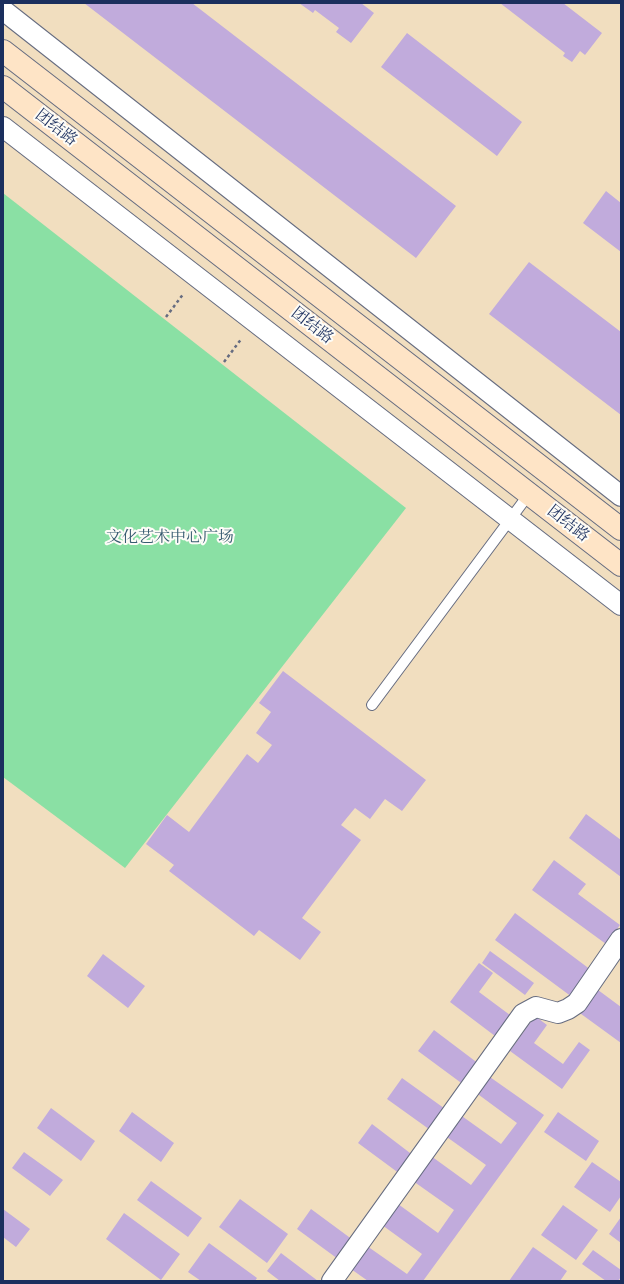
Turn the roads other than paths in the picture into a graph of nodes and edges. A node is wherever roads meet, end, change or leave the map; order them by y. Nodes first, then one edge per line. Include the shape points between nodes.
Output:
1 (8, 3) edge
2 (3, 10) edge
3 (3, 51) edge
4 (3, 87) edge
5 (3, 127) edge
6 (529, 494) junction
7 (621, 496) edge
8 (510, 519) junction
9 (621, 529) edge
10 (621, 565) edge
11 (621, 605) edge
12 (372, 705) dead end
13 (621, 939) edge
14 (332, 1281) edge

1 - 2 lane
2 - 7 street
3 - 9 main road, 团结路
4 - 6 main road, 团结路
5 - 8 street
6 - 8 lane
6 - 10 main road, 团结路
8 - 11 street
8 - 12 lane
13 - 14 street via 577,1003 558,1013 536,1007 523,1014

